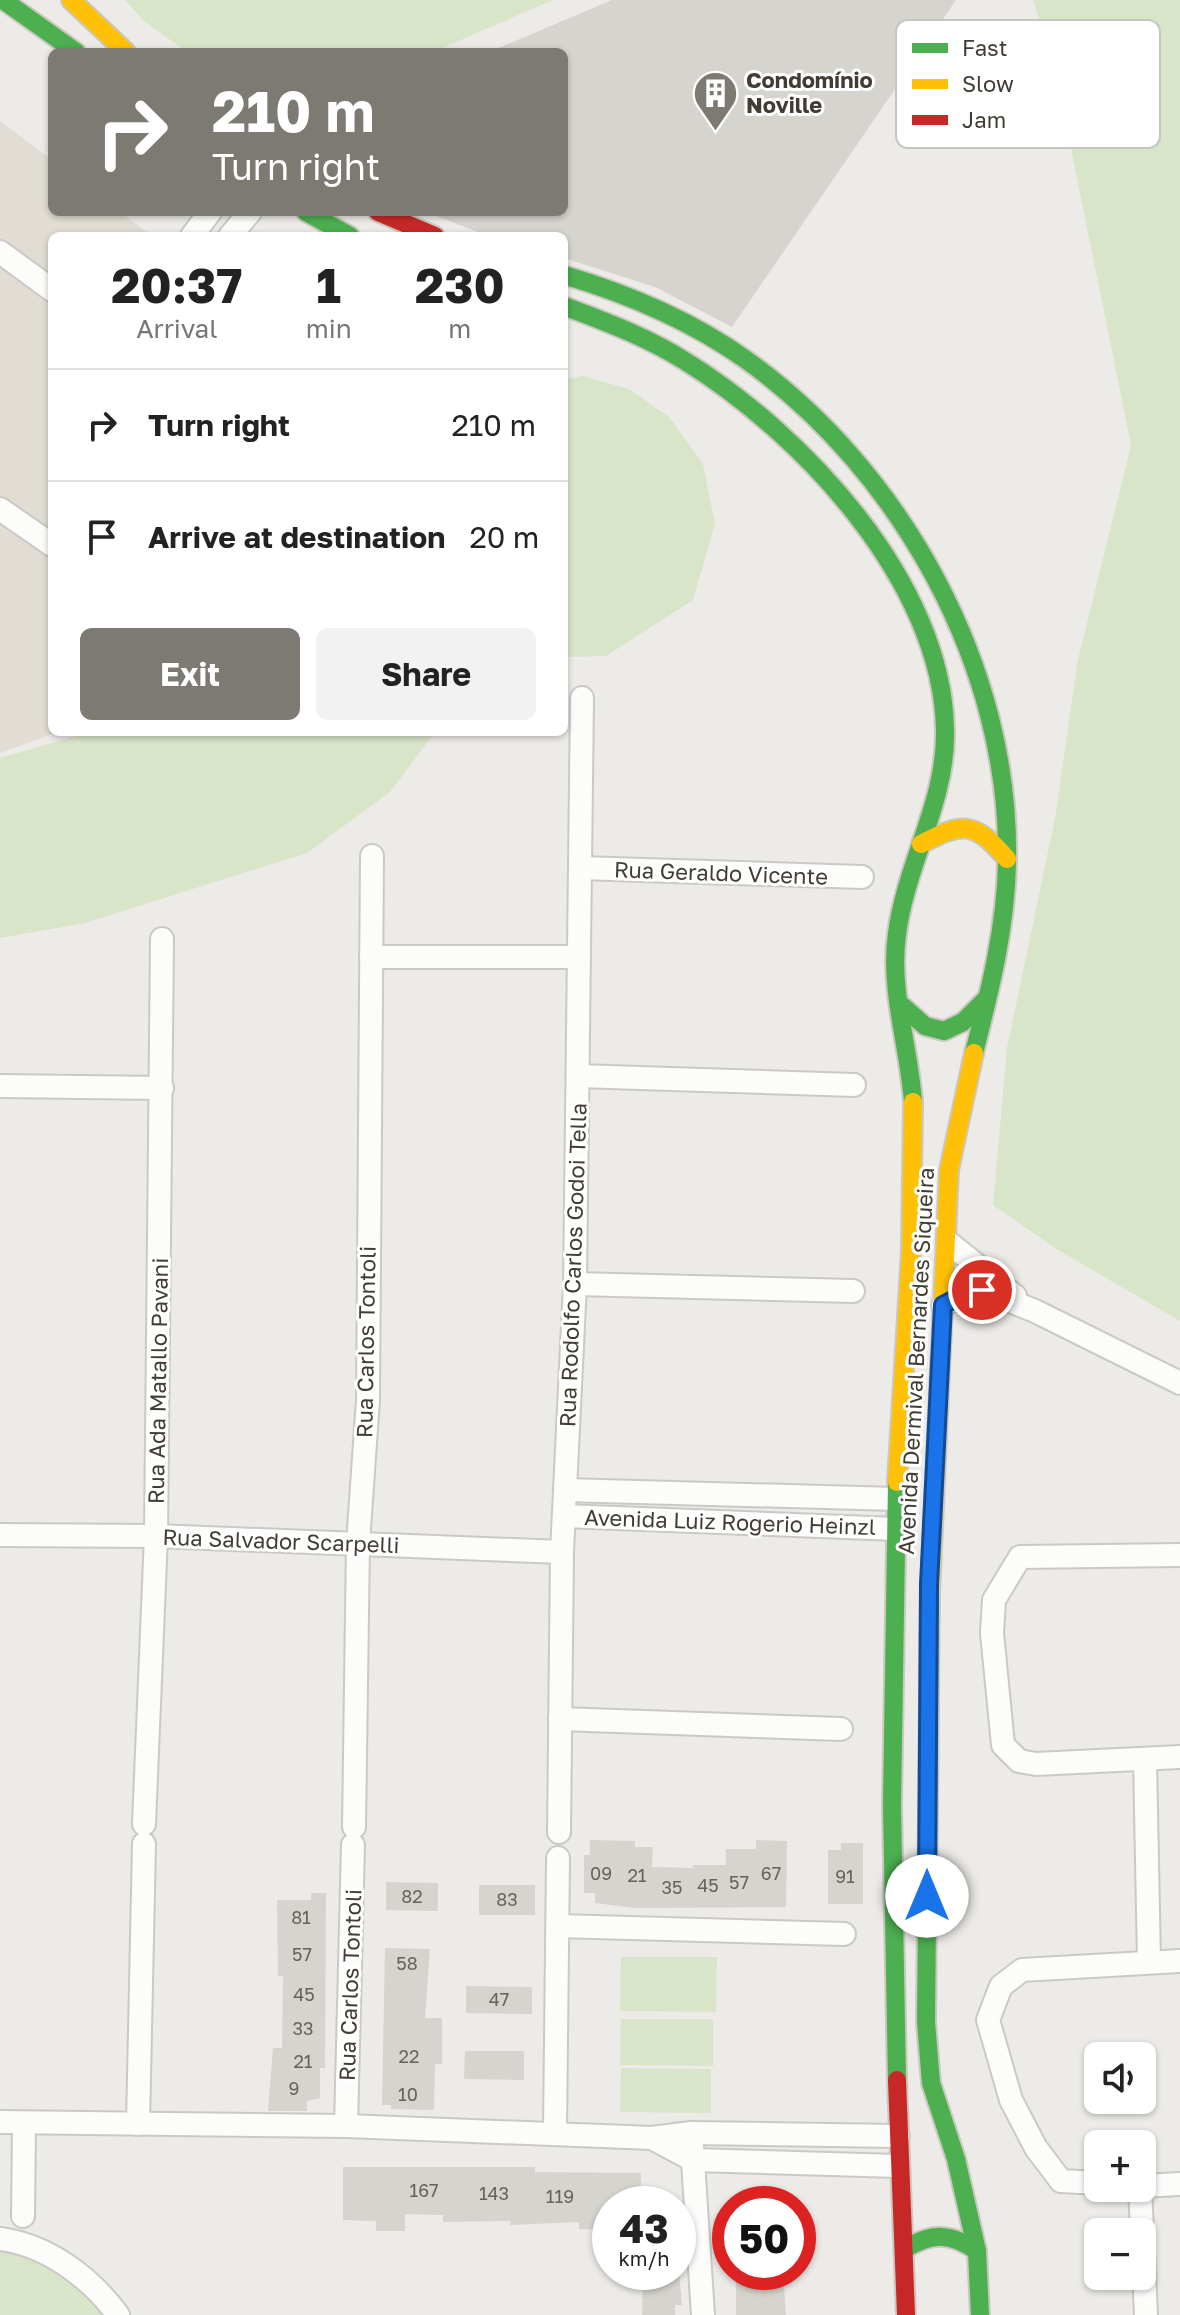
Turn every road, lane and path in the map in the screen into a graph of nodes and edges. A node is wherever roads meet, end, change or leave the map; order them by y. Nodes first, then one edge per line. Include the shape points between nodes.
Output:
1 (3, 0) edge
2 (71, 0) edge
3 (70, 48) edge
4 (122, 48) edge
5 (247, 216) edge
6 (313, 216) edge
7 (388, 216) edge
8 (233, 232) edge
9 (343, 232) edge
10 (426, 232) edge
11 (0, 252) edge
12 (568, 276) edge
13 (48, 287) edge
14 (568, 308) edge
15 (0, 509) edge
16 (48, 542) edge
17 (582, 698) dead end
18 (921, 844) junction
19 (372, 856) dead end
20 (1007, 859) junction
21 (580, 868) junction
22 (862, 877) dead end
23 (162, 939) dead end
24 (371, 957) junction
25 (578, 957) junction
26 (987, 998) junction
27 (900, 1004) junction
28 (578, 1076) junction
29 (854, 1085) dead end
30 (0, 1086) edge
31 (162, 1088) junction
32 (948, 1242) junction
33 (575, 1284) junction
34 (853, 1291) dead end
35 (943, 1305) junction
36 (1035, 1311) junction
37 (1180, 1383) edge
38 (565, 1490) junction
39 (896, 1499) junction
40 (564, 1516) junction
41 (896, 1529) junction
42 (0, 1535) edge
43 (156, 1536) junction
44 (358, 1543) junction
45 (562, 1552) junction
46 (1180, 1555) edge
47 (560, 1719) junction
48 (841, 1729) dead end
49 (1180, 1757) edge
50 (1145, 1759) junction
51 (559, 1832) dead end
52 (558, 1858) dead end
53 (558, 1926) junction
54 (844, 1934) dead end
55 (1180, 1961) edge
56 (1149, 1962) junction
57 (0, 2122) edge
58 (24, 2124) junction
59 (138, 2124) junction
60 (346, 2126) junction
61 (555, 2131) junction
62 (691, 2133) junction
63 (898, 2136) junction
64 (652, 2138) junction
65 (693, 2160) junction
66 (898, 2166) junction
67 (1084, 2182) edge
68 (1180, 2184) edge
69 (1156, 2186) edge
70 (1142, 2202) edge
71 (23, 2216) dead end
72 (0, 2239) edge
73 (905, 2249) junction
74 (977, 2251) junction
75 (907, 2313) edge
76 (118, 2315) edge
77 (703, 2315) edge
78 (980, 2315) edge
79 (1146, 2315) edge

1 - 3 main road
2 - 4 main road
5 - 8 street
6 - 9 main road
7 - 10 main road
11 - 13 street
12 - 20 main road, Avenida Dermival Bernardes Siqueira via 674,316 747,362 812,416 892,507 946,595 977,673 993,736
14 - 18 main road, Avenida Dermival Bernardes Siqueira via 647,341 749,405 854,510 889,562 925,631 940,678 940,785
15 - 16 street
17 - 21 street, Rua Rodolfo Carlos Godoi Tella
18 - 20 main road via 953,827 970,825 983,831
18 - 27 main road, Avenida Dermival Bernardes Siqueira via 904,895 894,958
19 - 24 street, Rua Carlos Tontoli
20 - 26 main road, Avenida Dermival Bernardes Siqueira
21 - 22 street, Rua Geraldo Vicente
21 - 25 street, Rua Rodolfo Carlos Godoi Tella
23 - 31 street, Rua Ada Matallo Pavani
24 - 25 street
24 - 44 street, Rua Carlos Tontoli via 368,1400
25 - 28 street, Rua Rodolfo Carlos Godoi Tella
26 - 27 main road via 960,1027 946,1033 920,1025
26 - 32 main road, Avenida Dermival Bernardes Siqueira via 950,1154
27 - 39 main road, Avenida Dermival Bernardes Siqueira via 913,1098
28 - 29 street
28 - 33 street, Rua Rodolfo Carlos Godoi Tella
30 - 31 street
31 - 43 street, Rua Ada Matallo Pavani
32 - 35 main road, Avenida Dermival Bernardes Siqueira
32 - 36 street
33 - 34 street
33 - 38 street, Rua Rodolfo Carlos Godoi Tella
35 - 36 street via 982,1290
35 - 74 main road, Avenida Dermival Bernardes Siqueira via 929,1584 926,2022 931,2083 956,2159
36 - 37 street
38 - 39 street, Avenida Luiz Rogerio Heinzl
38 - 40 street, Rua Rodolfo Carlos Godoi Tella
39 - 41 main road, Avenida Dermival Bernardes Siqueira
40 - 41 street, Avenida Luiz Rogerio Heinzl
40 - 45 street, Rua Rodolfo Carlos Godoi Tella
41 - 63 main road, Avenida Dermival Bernardes Siqueira via 893,1969
42 - 43 street, Rua Salvador Scarpelli
43 - 44 street, Rua Salvador Scarpelli
43 - 59 street, Rua Ada Matallo Pavani
44 - 45 street, Rua Salvador Scarpelli
44 - 60 street, Rua Carlos Tontoli
45 - 47 street, Rua Rodolfo Carlos Godoi Tella
46 - 50 street via 1020,1557 994,1600 992,1633 1003,1745 1019,1761 1036,1764
47 - 48 street
47 - 51 street, Rua Rodolfo Carlos Godoi Tella
49 - 50 street
50 - 56 street
52 - 53 street
53 - 54 street
53 - 61 street
55 - 56 street
56 - 67 street via 1022,1970 1001,1986 988,2020 1011,2100 1036,2148 1061,2181
57 - 58 street
58 - 59 street
58 - 71 street
59 - 60 street
60 - 61 street
61 - 64 street
62 - 63 street
62 - 64 street
62 - 65 street
63 - 66 main road, Avenida Dermival Bernardes Siqueira
64 - 65 street
65 - 66 street
65 - 77 street
66 - 73 main road, Avenida Dermival Bernardes Siqueira
68 - 69 street
70 - 79 street
72 - 76 street via 24,2242 68,2265
73 - 74 main road via 932,2232 947,2233
73 - 75 main road, Avenida Dermival Bernardes Siqueira
74 - 78 main road, Avenida Dermival Bernardes Siqueira

